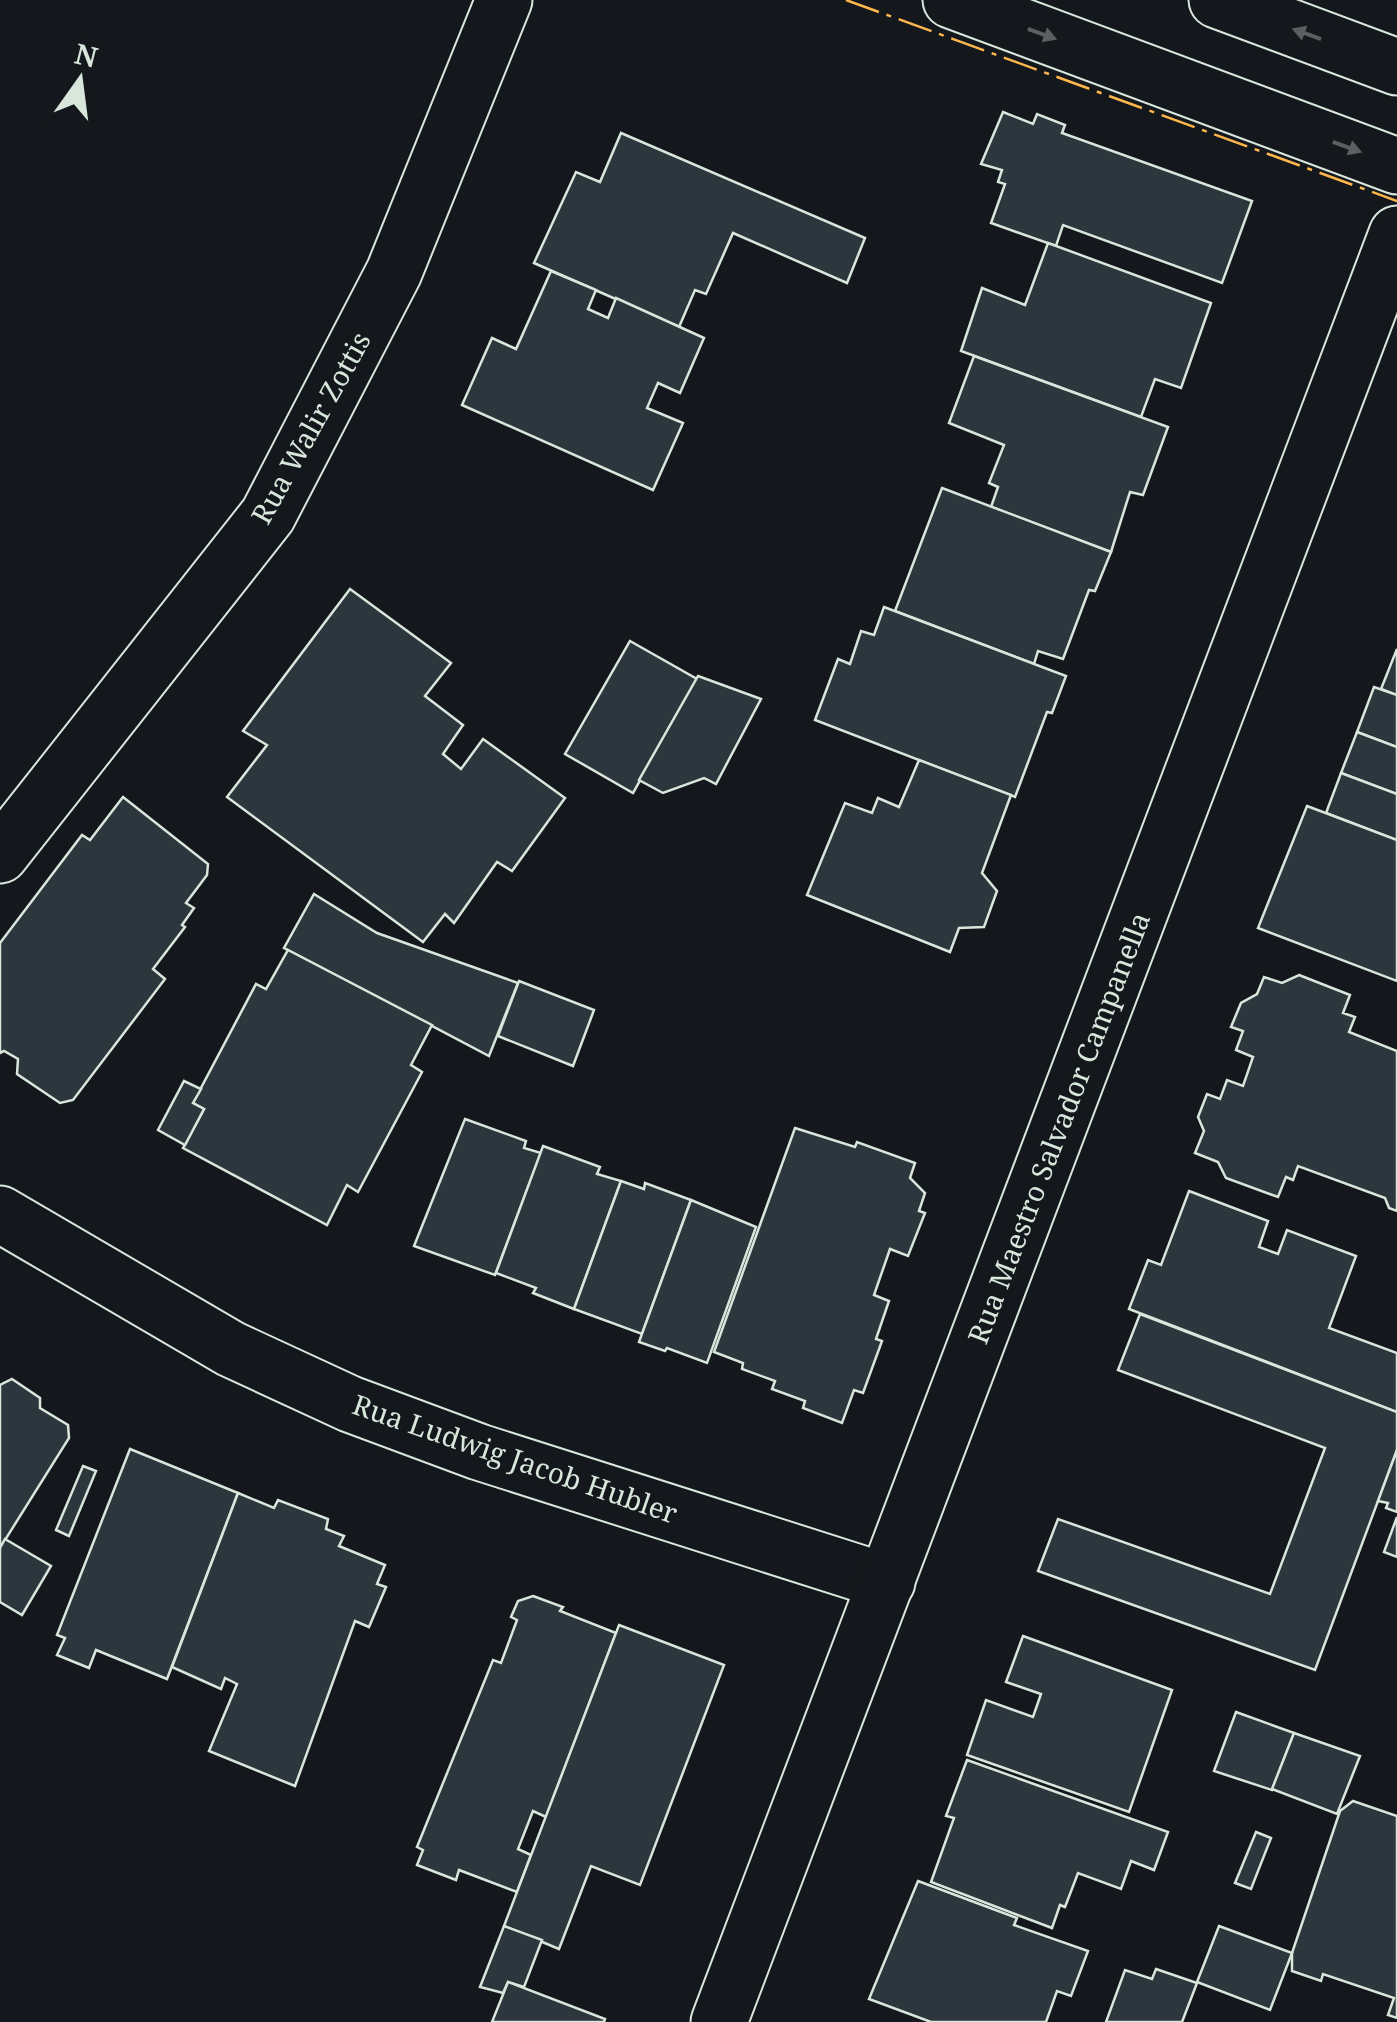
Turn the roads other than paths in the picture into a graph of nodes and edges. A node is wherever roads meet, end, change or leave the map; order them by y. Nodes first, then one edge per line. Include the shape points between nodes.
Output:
1 (504, 0) edge
2 (951, 0) edge
3 (1216, 0) edge
4 (1397, 67) edge
5 (1397, 166) edge
6 (1397, 234) edge
7 (0, 855) edge
8 (0, 1214) edge
9 (887, 1582) junction
10 (720, 2022) edge

1 - 7 street, Rua Walir Zottis via 394,272 268,514
2 -> 5 street
4 -> 3 street
6 - 9 street, Rua Maestro Salvador Campanella
8 - 9 street, Rua Ludwig Jacob Hubler via 232,1349 350,1404
9 - 10 street, Rua Maestro Salvador Campanella

